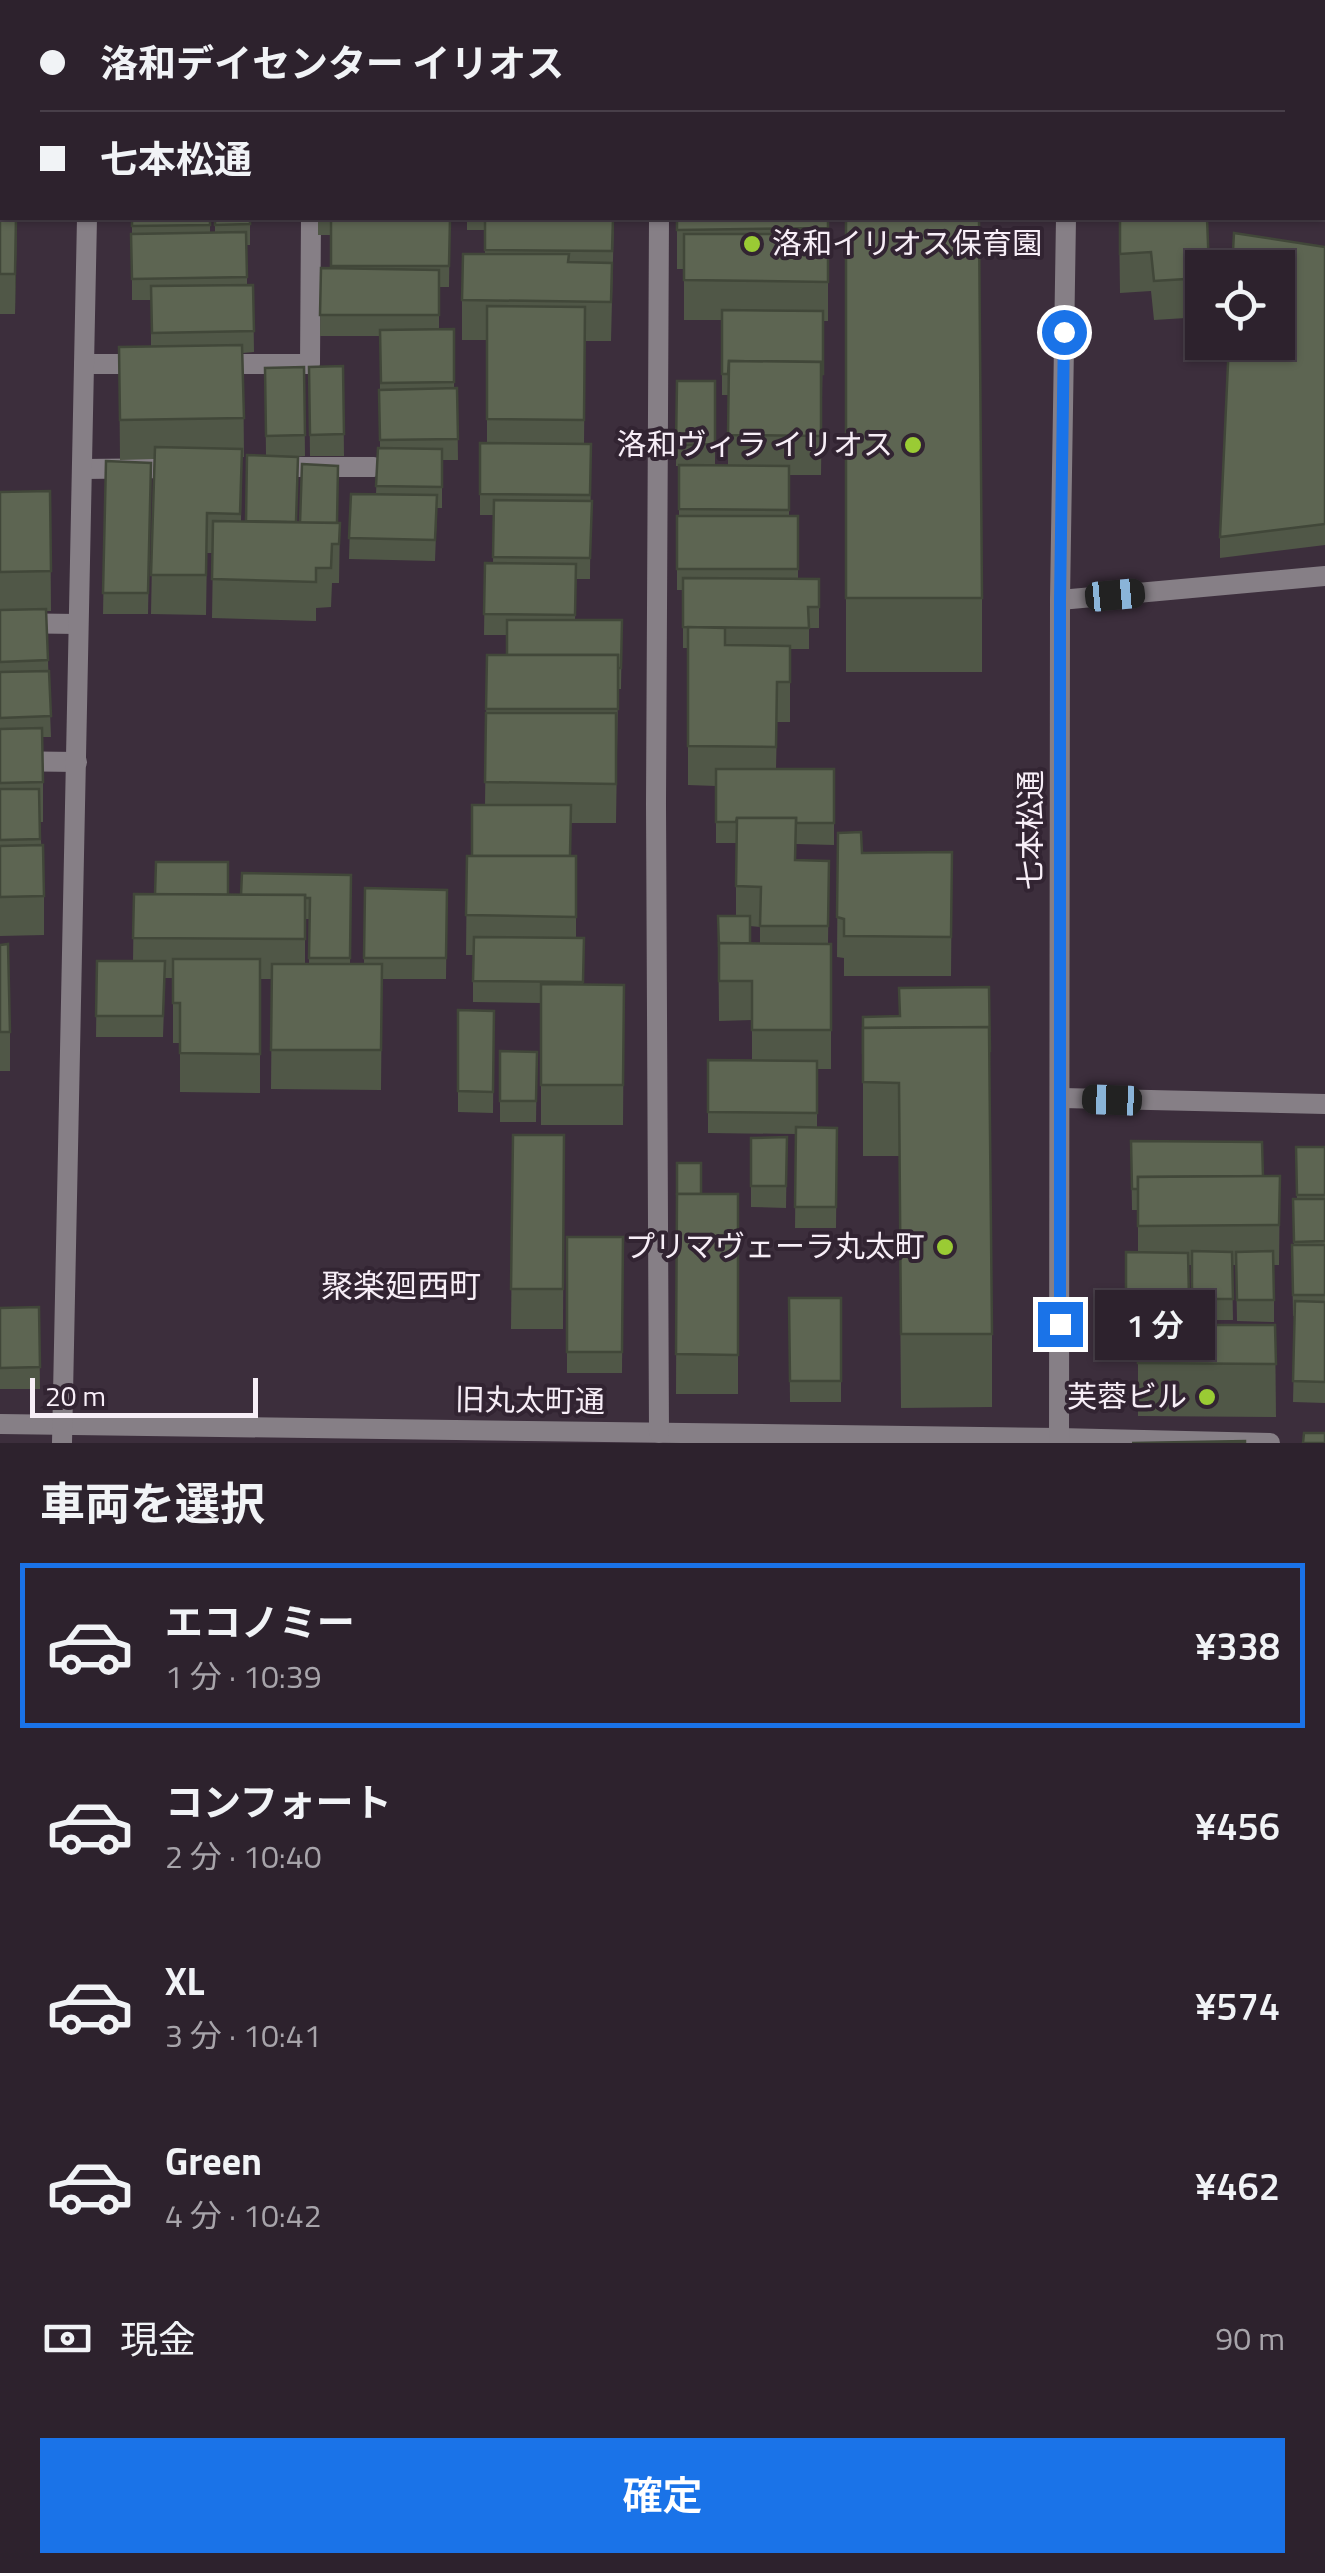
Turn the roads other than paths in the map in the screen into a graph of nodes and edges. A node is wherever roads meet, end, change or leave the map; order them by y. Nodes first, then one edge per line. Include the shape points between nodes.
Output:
1 (88, 220) edge
2 (311, 220) edge
3 (660, 220) edge
4 (1066, 220) edge
5 (84, 364) junction
6 (159, 364) edge
7 (197, 364) edge
8 (374, 466) edge
9 (198, 468) edge
10 (257, 468) edge
11 (82, 469) junction
12 (1325, 576) edge
13 (1060, 600) junction
14 (0, 624) edge
15 (78, 624) junction
16 (0, 761) edge
17 (76, 762) junction
18 (1062, 1098) junction
19 (1325, 1104) edge
20 (0, 1424) edge
21 (660, 1433) junction
22 (62, 1434) edge
23 (1059, 1440) edge
24 (1270, 1443) edge

1 - 5 street
2 - 7 street via 310,364
3 - 21 street
4 - 13 street, 七本松通
5 - 6 street
5 - 11 street
8 - 10 street
9 - 11 street
11 - 15 street
12 - 13 street
13 - 18 street, 七本松通
14 - 15 street
15 - 17 street
16 - 17 street
17 - 22 street
18 - 19 street
18 - 23 street, 七本松通
20 - 22 street, 旧丸太町通
21 - 22 street, 旧丸太町通
21 - 23 street, 旧丸太町通
23 - 24 street, 旧丸太町通

